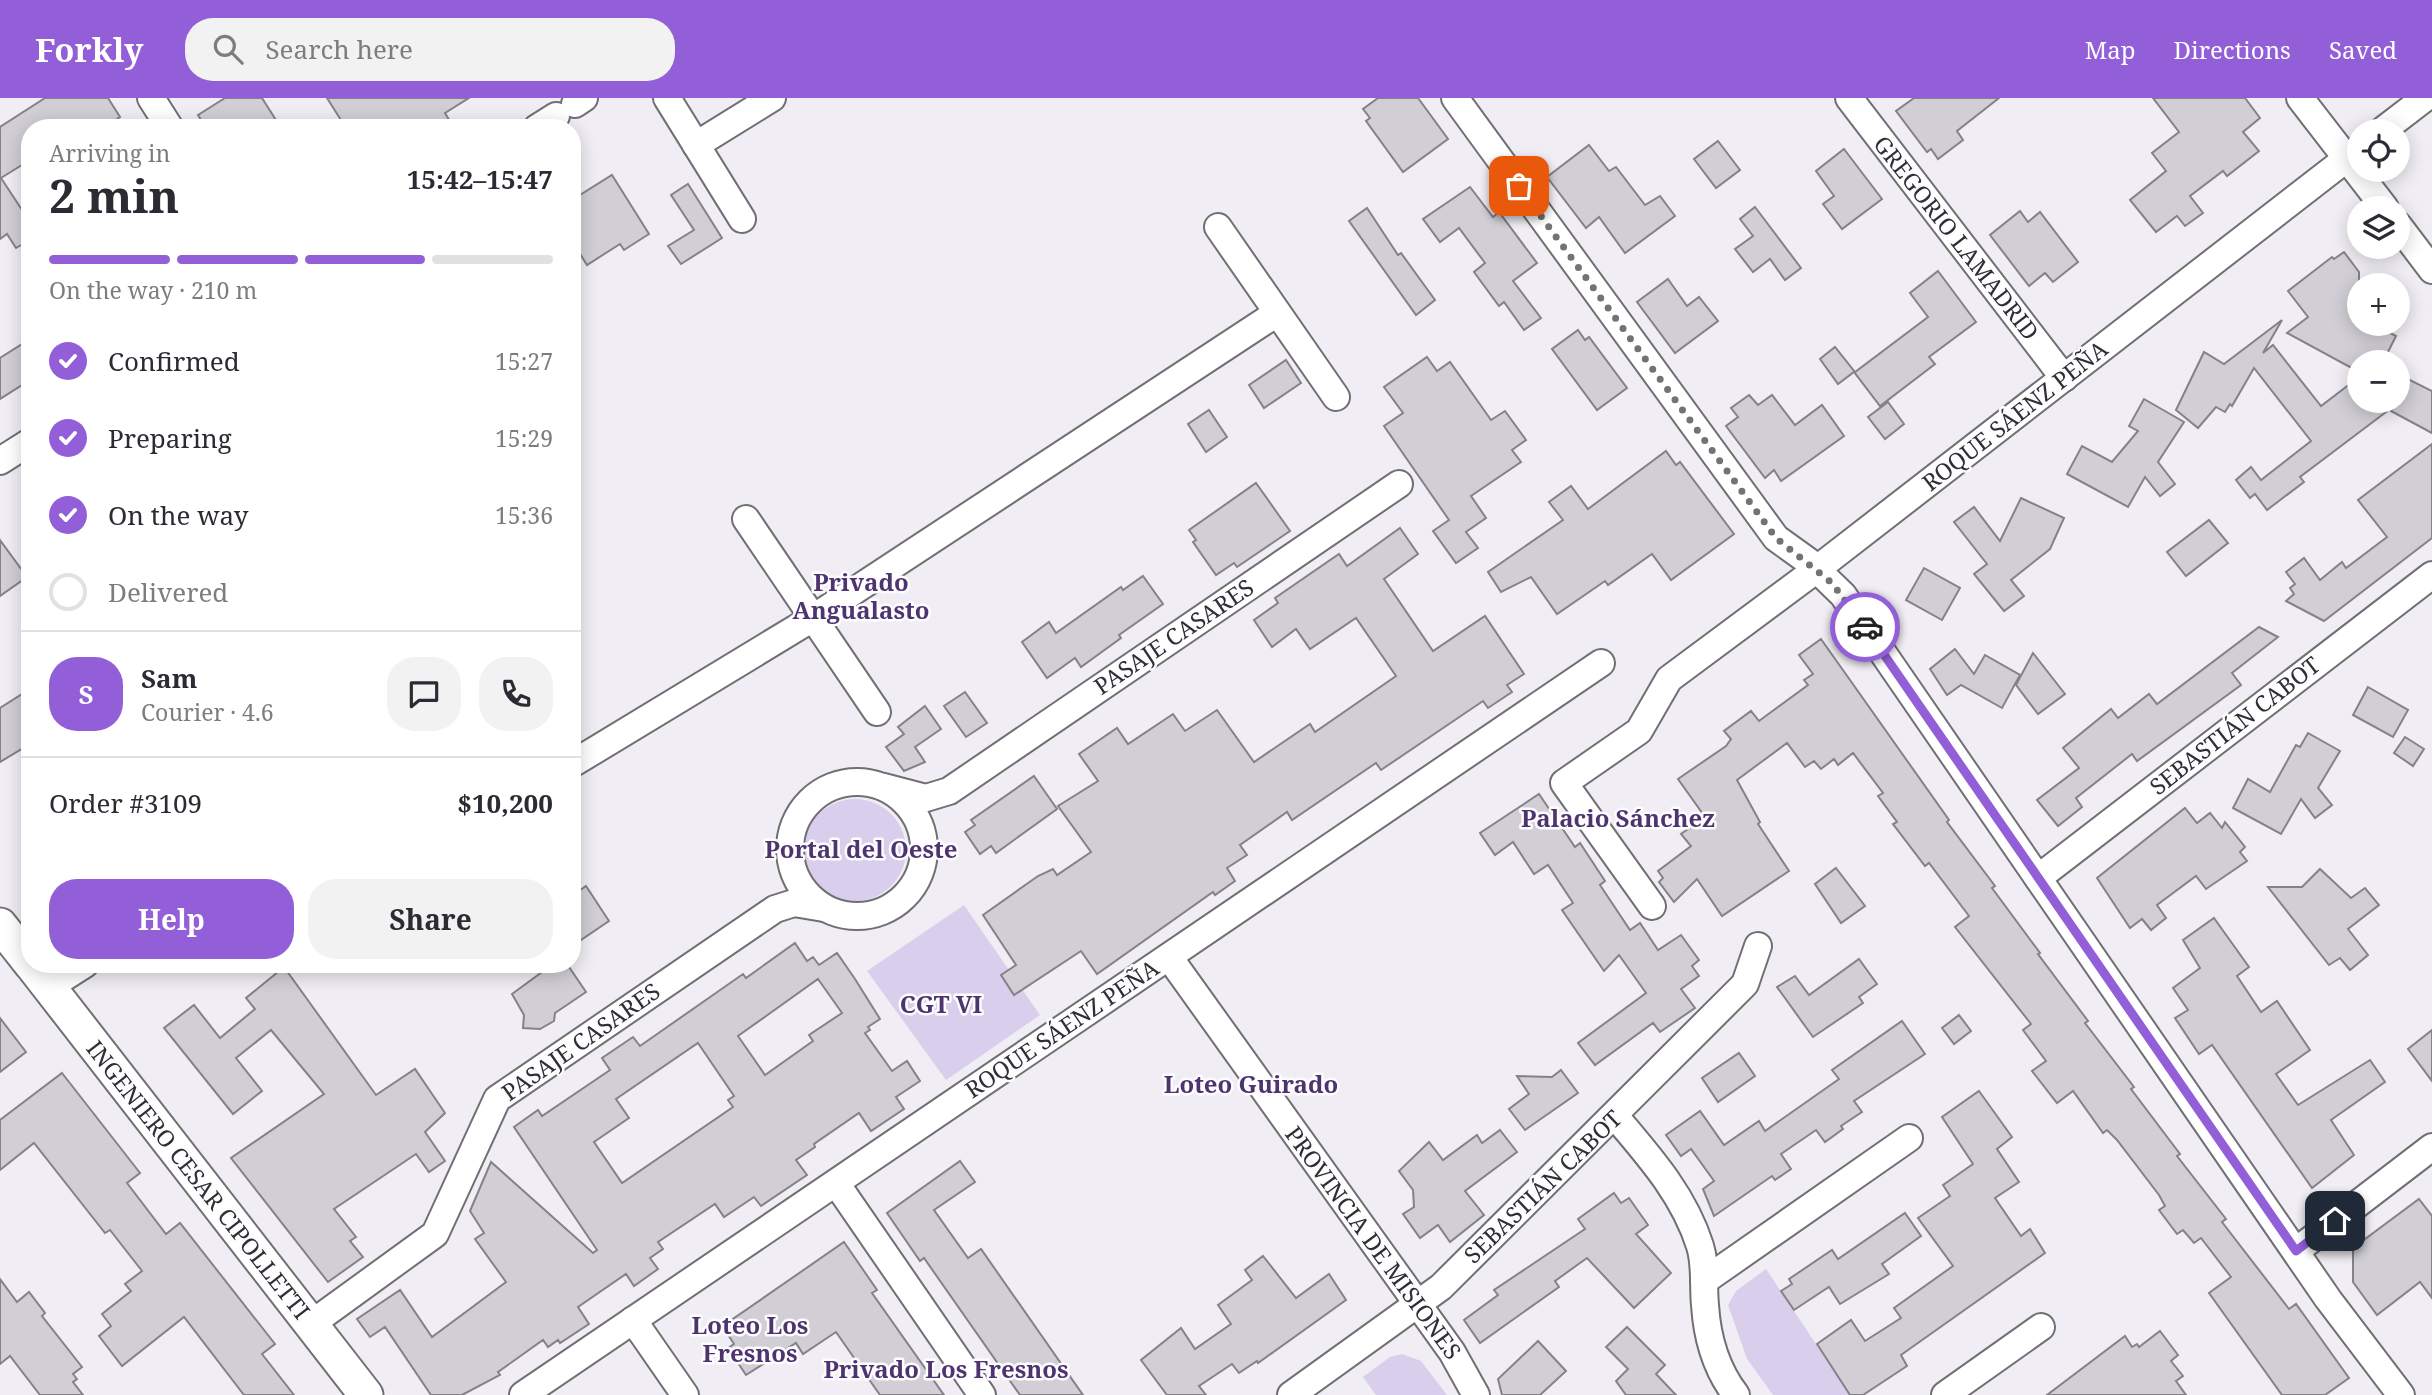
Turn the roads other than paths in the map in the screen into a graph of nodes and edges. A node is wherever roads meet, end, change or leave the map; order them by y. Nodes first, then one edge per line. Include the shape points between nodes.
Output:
1 (151, 98) edge
2 (667, 98) edge
3 (772, 98) edge
4 (1455, 98) edge
5 (1849, 98) edge
6 (2300, 98) edge
7 (2425, 98) edge
8 (164, 119) edge
9 (2398, 119) edge
10 (696, 145) junction
11 (2347, 148) edge
12 (2347, 159) edge
13 (742, 219) dead end
14 (1218, 227) dead end
15 (2410, 241) edge
16 (2432, 270) edge
17 (1278, 313) junction
18 (2064, 378) junction
19 (1336, 397) dead end
20 (21, 448) edge
21 (0, 461) edge
22 (1399, 484) dead end
23 (746, 519) dead end
24 (1817, 569) junction
25 (2432, 575) edge
26 (813, 618) junction
27 (1601, 663) dead end
28 (877, 712) dead end
29 (581, 759) edge
30 (884, 787) junction
31 (949, 790) junction
32 (923, 837) junction
33 (791, 861) junction
34 (2038, 878) junction
35 (1652, 906) dead end
36 (824, 908) junction
37 (775, 909) junction
38 (0, 925) edge
39 (1758, 946) dead end
40 (21, 952) edge
41 (1169, 957) junction
42 (37, 973) edge
43 (1615, 1116) junction
44 (1909, 1138) dead end
45 (2432, 1147) edge
46 (836, 1183) junction
47 (2296, 1251) junction
48 (1704, 1281) junction
49 (1418, 1305) junction
50 (633, 1320) junction
51 (311, 1324) junction
52 (2041, 1327) dead end
53 (366, 1395) edge
54 (523, 1395) edge
55 (685, 1395) edge
56 (982, 1395) edge
57 (1291, 1395) edge
58 (1476, 1395) edge
59 (1736, 1395) edge
60 (1945, 1395) edge
61 (2401, 1395) edge

1 - 8 street
2 - 10 street
3 - 10 street
4 - 24 street via 1776,538
5 - 18 street, GREGORIO LAMADRID
6 - 11 street
7 - 9 street
10 - 13 street
12 - 18 street, ROQUE SÁENZ PEÑA
14 - 17 street
15 - 16 street
17 - 19 street
17 - 26 street
18 - 24 street, ROQUE SÁENZ PEÑA
20 - 21 street
22 - 31 street, PASAJE CASARES
23 - 26 street
24 - 34 street via 1843,595
24 - 35 street, ROQUE SÁENZ PEÑA via 1669,679 1639,731 1563,783
25 - 34 street, SEBASTIÁN CABOT
26 - 28 street
26 - 29 street
27 - 41 street, ROQUE SÁENZ PEÑA
30 - 31 street, PASAJE CASARES via 926,798
30 - 32 street via 916,816
30 - 33 street, PASAJE CASARES via 843,783 807,803 790,841
31 - 32 street, PASAJE CASARES via 932,808
32 - 36 street, PASAJE CASARES via 917,879 904,897 866,915 844,915
33 - 36 street via 802,888
33 - 37 street, PASAJE CASARES via 788,888
34 - 47 street
36 - 37 street, PASAJE CASARES via 794,903
37 - 51 street, PASAJE CASARES via 497,1099 435,1234
38 - 40 main road, INGENIERO CESAR CIPOLLETTI
39 - 43 street, SEBASTIÁN CABOT via 1745,984
41 - 46 street, ROQUE SÁENZ PEÑA
41 - 49 street, PROVINCIA DE MISIONES
42 - 51 main road, INGENIERO CESAR CIPOLLETTI
43 - 48 street via 1654,1162 1684,1208 1701,1248
43 - 49 street, SEBASTIÁN CABOT
44 - 48 street
45 - 47 street
46 - 50 street, ROQUE SÁENZ PEÑA
46 - 56 street
47 - 61 street
48 - 59 street via 1712,1348
49 - 57 street, SEBASTIÁN CABOT
49 - 58 street, PROVINCIA DE MISIONES via 1462,1366
50 - 54 street, ROQUE SÁENZ PEÑA
50 - 55 street
51 - 53 main road, INGENIERO CESAR CIPOLLETTI
52 - 60 street

